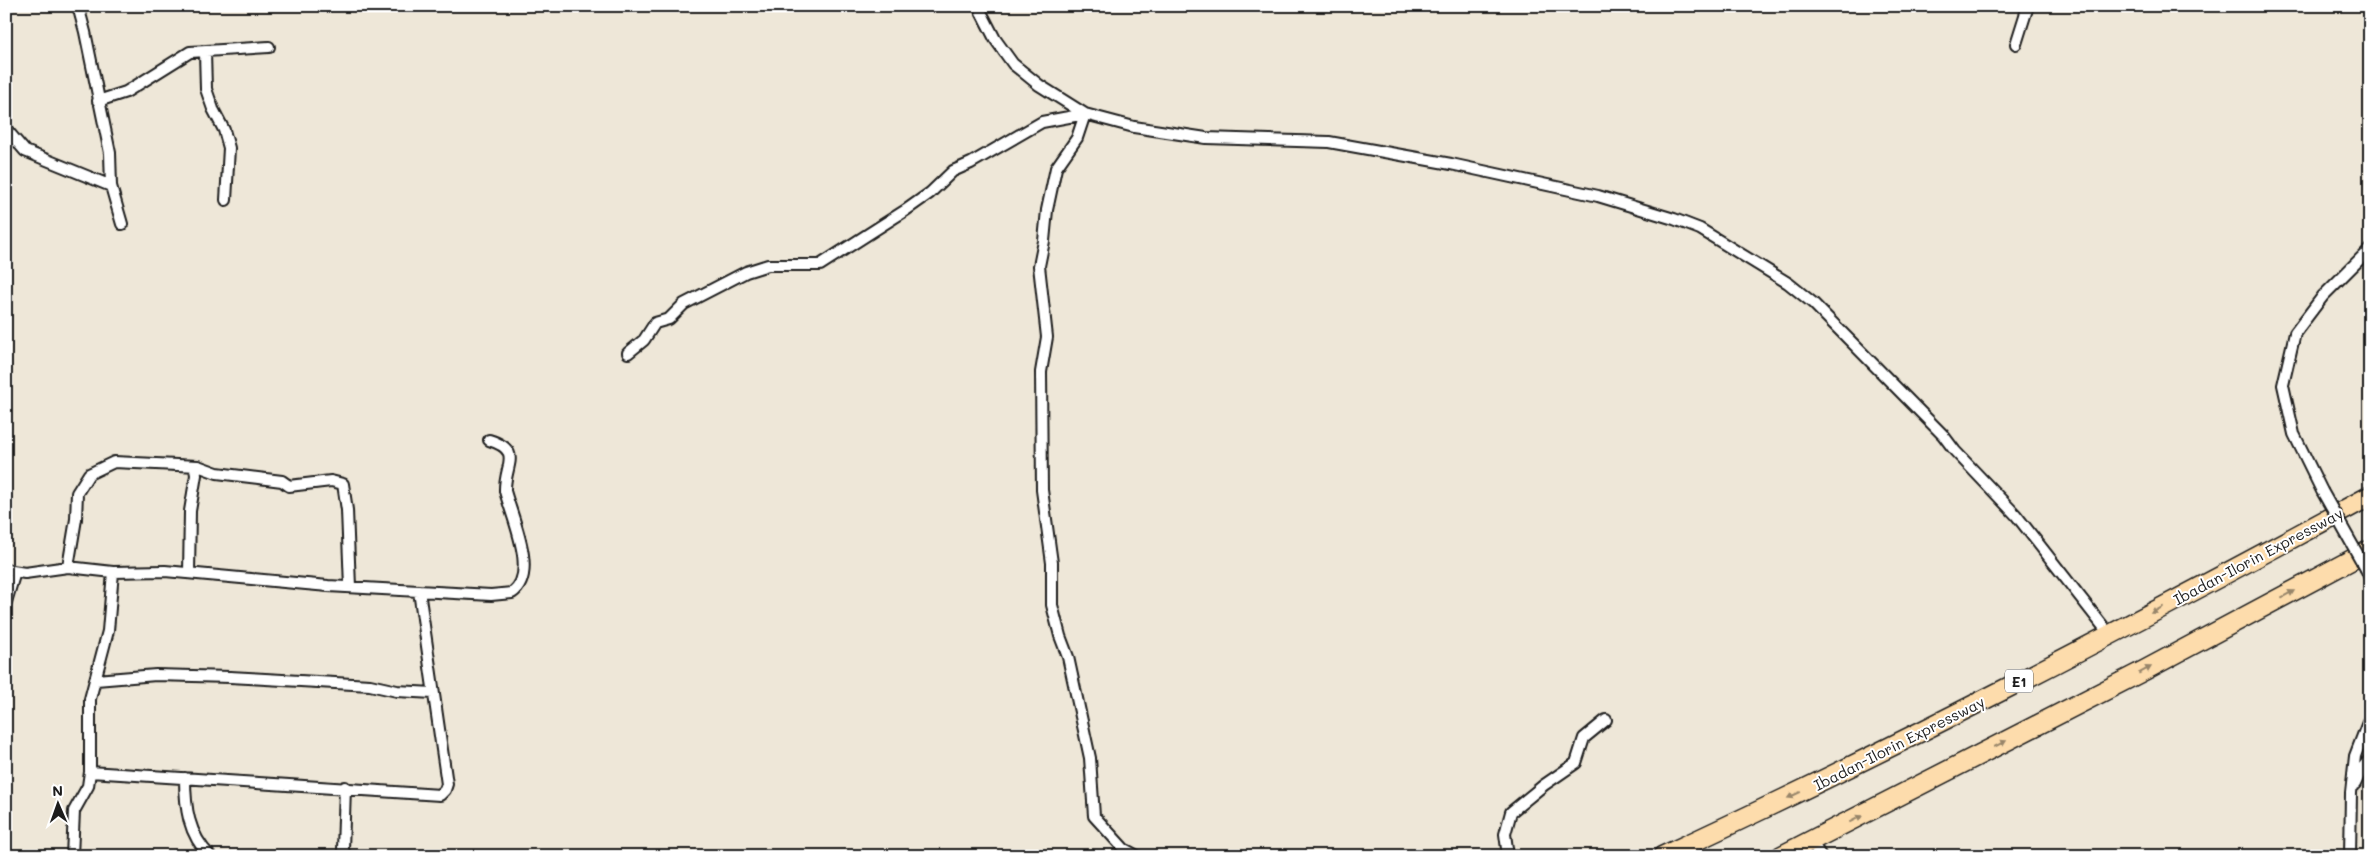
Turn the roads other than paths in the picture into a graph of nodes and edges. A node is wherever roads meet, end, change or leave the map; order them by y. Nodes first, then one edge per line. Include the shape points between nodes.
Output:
1 (78, 6) edge
2 (978, 6) edge
3 (2028, 6) edge
4 (2016, 44) dead end
5 (269, 46) dead end
6 (205, 52) junction
7 (98, 100) junction
8 (1085, 114) junction
9 (6, 129) edge
10 (111, 186) junction
11 (226, 200) dead end
12 (122, 224) dead end
13 (2370, 249) edge
14 (628, 353) dead end
15 (490, 440) dead end
16 (198, 466) junction
17 (2370, 496) edge
18 (2370, 550) edge
19 (68, 567) junction
20 (10, 571) edge
21 (112, 572) junction
22 (188, 573) junction
23 (2368, 574) edge
24 (350, 587) junction
25 (419, 591) junction
26 (6, 602) edge
27 (2110, 635) junction
28 (96, 680) junction
29 (433, 693) junction
30 (2370, 717) edge
31 (1606, 720) dead end
32 (2370, 759) edge
33 (90, 772) junction
34 (185, 778) junction
35 (345, 787) junction
36 (2351, 793) junction
37 (1816, 849) edge
38 (72, 856) edge
39 (210, 856) edge
40 (346, 856) edge
41 (1136, 856) edge
42 (1508, 856) edge
43 (1663, 856) edge
44 (1781, 856) edge
45 (2350, 856) edge

1 - 7 street
2 - 8 street via 995,39 1014,64 1039,85
3 - 4 street
5 - 6 street
6 - 7 street via 190,52 126,92
6 - 11 street via 206,89 229,148
7 - 10 street via 110,153
8 - 14 street via 1042,122 953,171 906,210 820,264 768,264 721,284 684,304 669,319 655,323 644,340
8 - 27 street via 1134,127 1206,138 1329,142 1451,164 1598,196 1700,229 1788,283 1813,303 1943,435 2016,515
8 - 41 street via 1076,138 1056,168 1039,266 1047,337 1040,372 1042,490 1052,563 1052,605 1068,656 1090,758 1094,816 1124,849
9 - 10 street via 25,151
10 - 12 street
13 - 23 street, bridge via 2323,296 2295,332 2283,385 2294,434
15 - 25 street via 502,444 511,456 505,491 525,566 522,582 512,594 503,595
16 - 19 street via 114,462 89,474 77,493
16 - 22 street via 190,511
16 - 24 street via 217,473 282,481 289,486 331,481 343,484
17 -> 27 highway, Ibadan-Ilorin Expressway / E1
37 -> 18 highway
19 - 20 street via 25,573
19 - 21 street
20 - 26 street
21 - 22 street
21 - 28 street via 108,631
22 - 24 street
24 - 25 street
25 - 29 street
27 -> 43 highway, Ibadan-Ilorin Expressway / E1 via 1821,782
28 - 29 street via 156,675 221,677 370,685
28 - 33 street via 90,699
29 - 35 street via 447,784 445,790 440,795
30 - 36 street via 2355,756
31 - 42 street via 1584,738 1576,763 1512,812 1505,834
32 - 36 street
33 - 34 street
33 - 38 street via 88,786 74,811
34 - 35 street
34 - 39 street via 189,824
35 - 40 street via 343,850
36 - 45 street
37 - 44 highway

